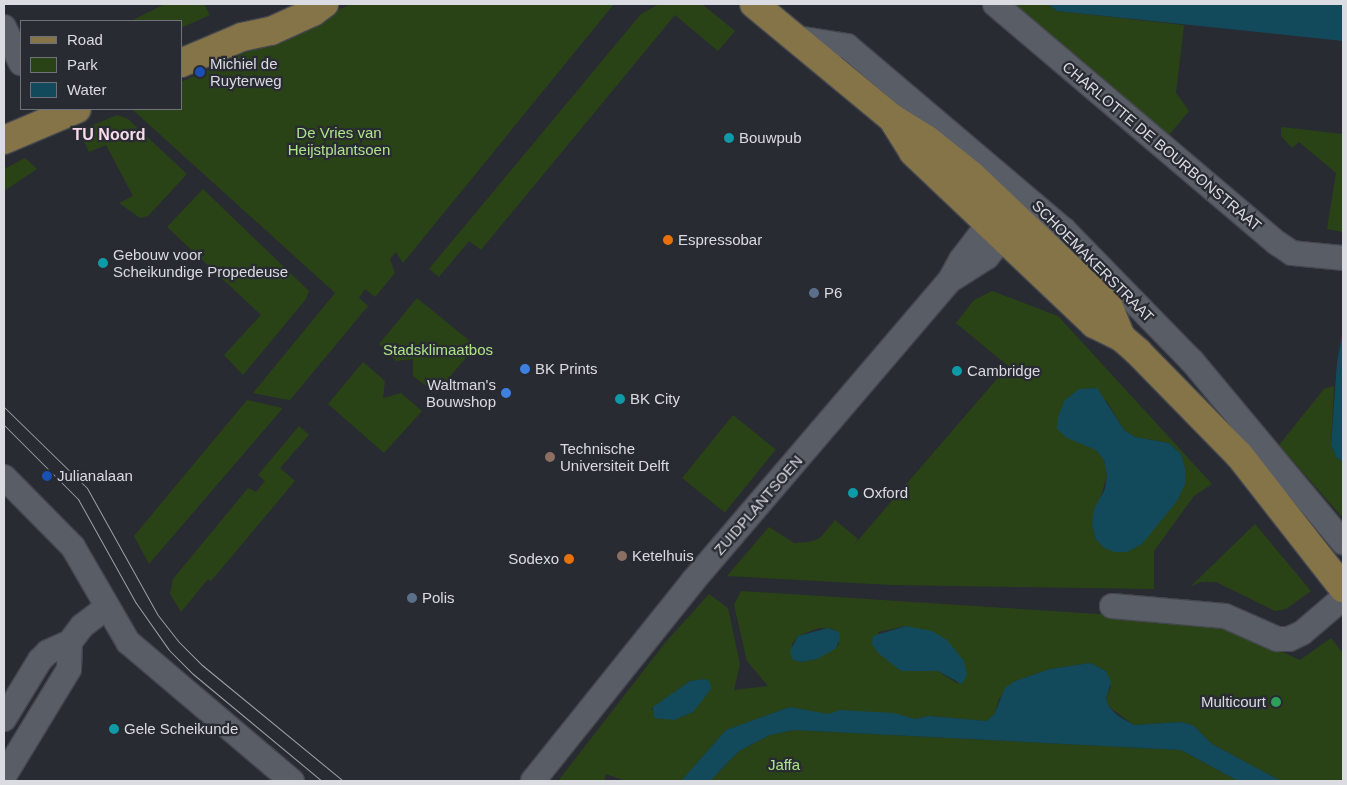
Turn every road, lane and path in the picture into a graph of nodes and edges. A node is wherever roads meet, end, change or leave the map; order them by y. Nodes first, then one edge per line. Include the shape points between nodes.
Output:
1 (292, 4) edge
2 (324, 4) edge
3 (754, 4) edge
4 (995, 4) edge
5 (4, 27) edge
6 (242, 37) junction
7 (797, 38) junction
8 (20, 61) edge
9 (182, 63) edge
10 (72, 110) edge
11 (47, 115) edge
12 (4, 140) edge
13 (1001, 223) junction
14 (1343, 258) edge
15 (4, 477) edge
16 (1343, 542) edge
17 (1343, 588) edge
18 (1343, 598) edge
19 (1112, 606) dead end
20 (106, 608) junction
21 (70, 642) junction
22 (4, 719) edge
23 (4, 776) edge
24 (292, 781) edge
25 (533, 781) edge

1 - 6 main road via 264,17
2 - 6 main road via 270,30
3 - 7 main road, SCHOEMAKERSTRAAT
4 - 14 street, CHARLOTTE DE BOURBONSTRAAT via 1277,243 1292,253
5 - 8 street
6 - 9 main road
7 - 13 main road, SCHOEMAKERSTRAAT via 892,118 926,139
7 - 16 street, SCHOEMAKERSTRAAT via 847,46 1028,198 1104,269 1192,361
10 - 11 main road
11 - 12 main road
13 - 17 main road, SCHOEMAKERSTRAAT via 1048,251 1108,304 1121,337 1239,455
13 - 25 street, ZUIDPLANTSOEN via 961,260 950,280 693,581
15 - 20 street via 73,546
18 - 19 street via 1302,633 1289,639 1277,639 1225,616
20 - 21 street via 82,626
20 - 24 street via 139,652
21 - 22 street via 48,652 40,660
21 - 23 street via 69,669

